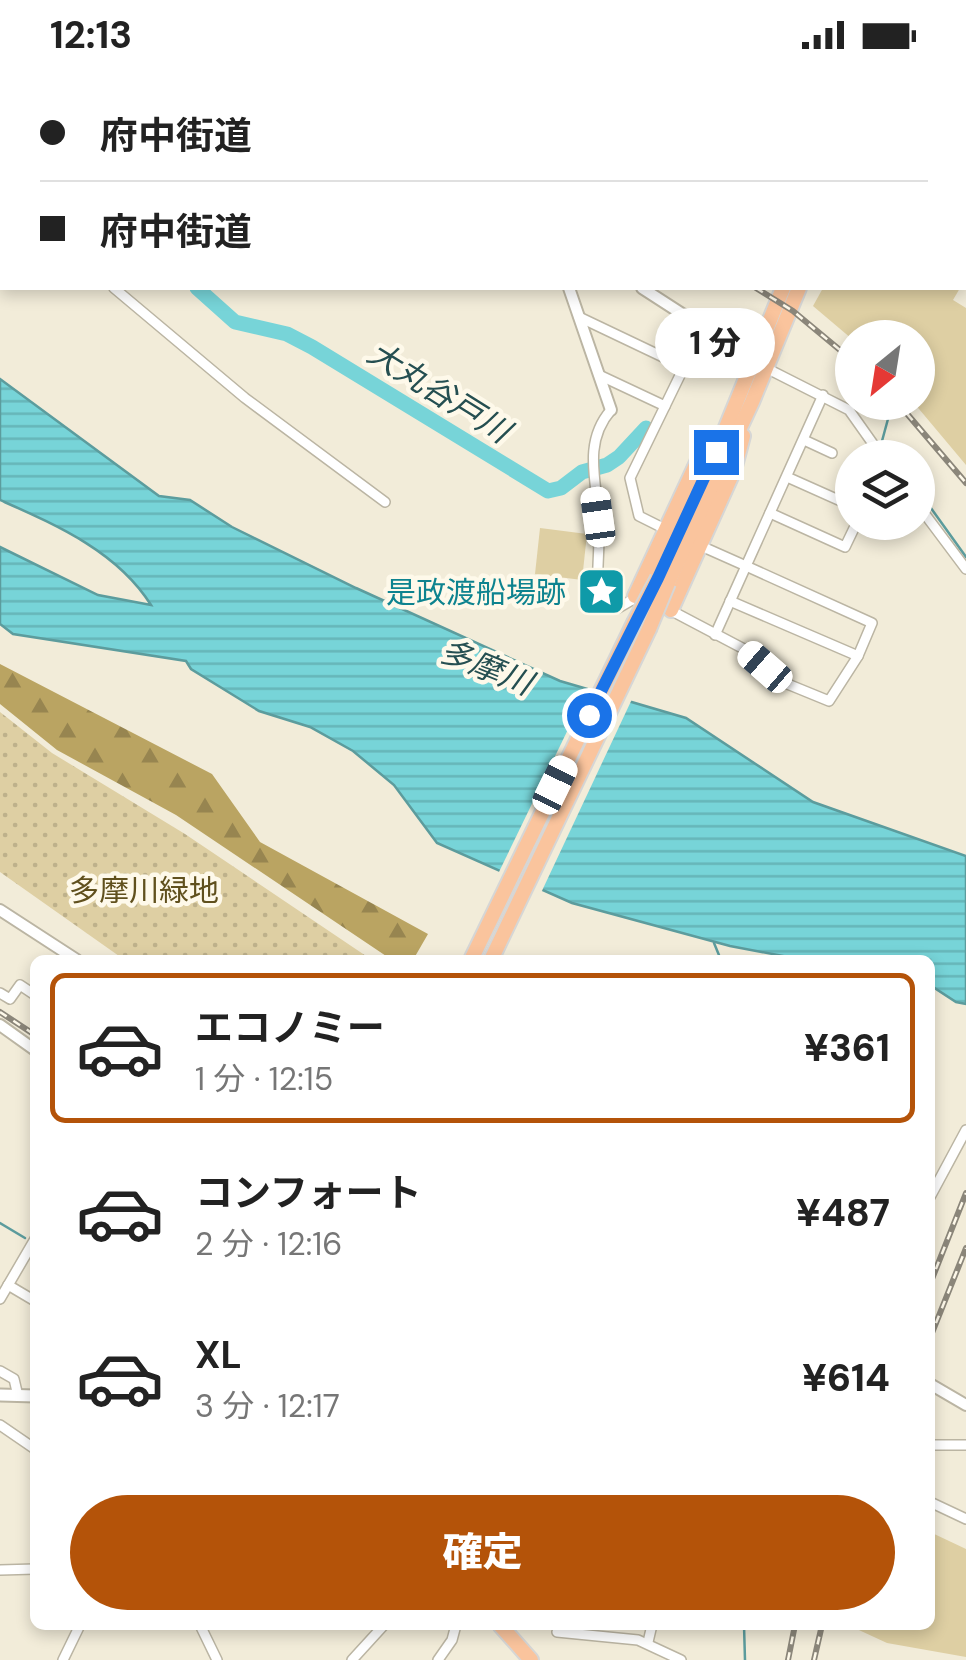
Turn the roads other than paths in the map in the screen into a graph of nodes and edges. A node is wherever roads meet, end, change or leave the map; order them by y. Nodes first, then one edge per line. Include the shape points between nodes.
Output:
1 (116, 290) edge
2 (130, 290) edge
3 (570, 290) edge
4 (645, 290) edge
5 (782, 290) edge
6 (798, 290) edge
7 (124, 296) junction
8 (579, 317) junction
9 (760, 364) junction
10 (599, 374) junction
11 (824, 396) junction
12 (752, 402) junction
13 (665, 406) junction
14 (611, 410) joint
15 (804, 440) junction
16 (870, 440) edge
17 (716, 452) junction
18 (832, 452) dead end
19 (787, 476) junction
20 (835, 498) edge
21 (384, 502) dead end
22 (770, 514) junction
23 (935, 528) edge
24 (667, 530) junction
25 (848, 540) edge
26 (701, 546) junction
27 (746, 566) junction
28 (966, 570) edge
29 (663, 581) junction
30 (634, 596) junction
31 (730, 601) junction
32 (672, 610) junction
33 (641, 626) junction
34 (715, 635) junction
35 (858, 656) junction
36 (0, 910) edge
37 (69, 955) edge
38 (473, 955) edge
39 (493, 955) edge
40 (30, 992) edge
41 (0, 993) edge
42 (0, 1025) edge
43 (30, 1046) edge
44 (966, 1130) edge
45 (935, 1188) edge
46 (30, 1248) edge
47 (8, 1285) junction
48 (30, 1298) edge
49 (0, 1299) edge
50 (0, 1371) edge
51 (935, 1387) edge
52 (0, 1394) edge
53 (18, 1396) junction
54 (30, 1396) edge
55 (966, 1405) edge
56 (0, 1425) edge
57 (30, 1446) edge
58 (935, 1446) edge
59 (966, 1446) edge
60 (935, 1504) edge
61 (966, 1518) edge
62 (30, 1569) edge
63 (0, 1570) edge
64 (78, 1630) edge
65 (202, 1630) edge
66 (379, 1630) edge
67 (455, 1630) edge
68 (504, 1630) edge
69 (651, 1630) edge
70 (557, 1632) dead end
71 (648, 1642) junction
72 (63, 1660) edge
73 (217, 1660) edge
74 (352, 1660) edge
75 (438, 1660) edge
76 (531, 1660) edge
77 (681, 1660) edge

1 - 7 street
2 - 7 street
3 - 8 street
4 - 9 street
5 - 9 main road
6 - 9 main road
7 - 21 street
8 - 10 street
8 - 13 street via 684,367
9 - 11 street
9 - 12 main road
9 - 17 main road
10 - 13 street
10 - 14 street
11 - 15 street
11 - 16 street via 849,410
12 - 26 main road via 734,470
12 - 29 main road
13 - 24 street via 630,478 639,516
14 - 30 street via 600,426 591,470 597,598 613,609
15 - 18 street
15 - 19 street
17 - 24 main road via 700,456
17 - 29 main road
19 - 20 street
19 - 22 street
22 - 25 street via 845,547
22 - 27 street
23 - 28 street
24 - 30 main road
26 - 27 street
26 - 32 main road
27 - 31 street
27 - 35 street via 872,623
29 - 33 main road, bridge
30 - 32 street
31 - 34 street
31 - 35 street
32 - 34 street
33 - 38 main road via 623,644
33 - 39 main road via 639,652
34 - 35 street via 785,683 828,701
36 - 37 street
40 - 41 street via 20,985 10,999
42 - 43 street
44 - 45 street
46 - 47 street
47 - 48 street
47 - 49 street
50 - 53 street via 14,1380
51 - 55 street
52 - 53 main road
53 - 54 main road
56 - 57 street
58 - 59 street
60 - 61 street
62 - 63 street
64 - 72 street
65 - 73 street
66 - 74 street
67 - 75 street
68 - 76 main road
69 - 71 street
70 - 71 street
71 - 77 street

